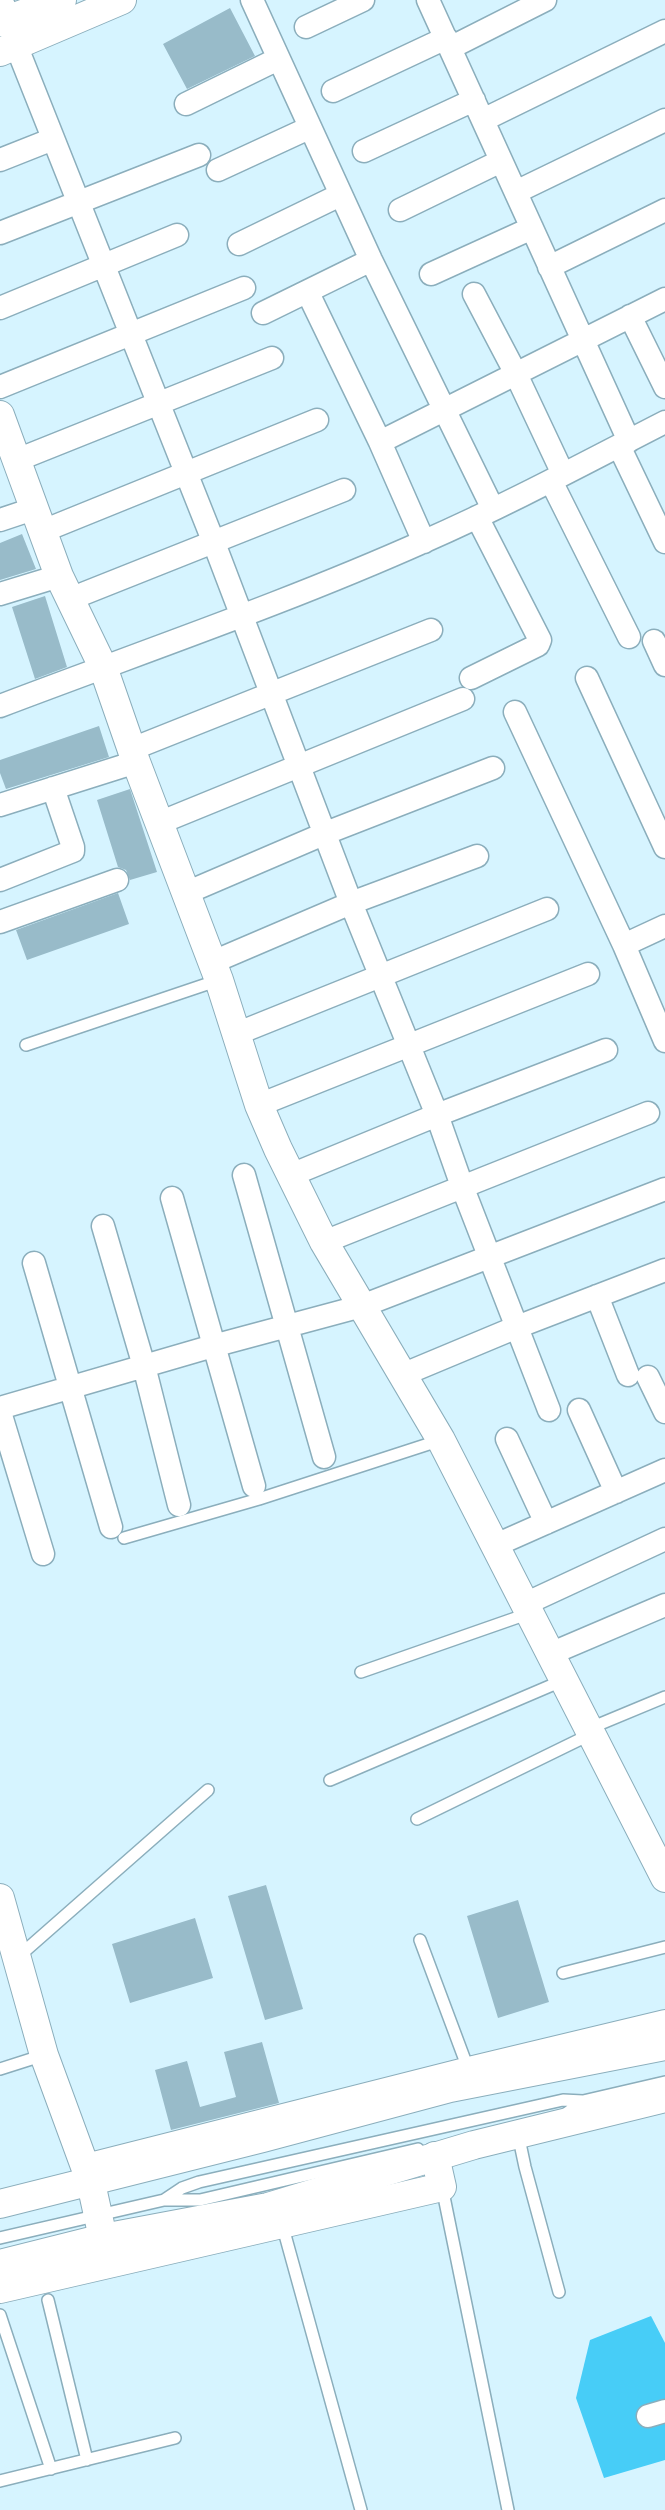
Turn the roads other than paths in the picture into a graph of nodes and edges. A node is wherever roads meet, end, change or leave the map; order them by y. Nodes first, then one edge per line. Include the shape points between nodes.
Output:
1 (62, 0) edge
2 (122, 0) edge
3 (252, 0) edge
4 (363, 0) edge
5 (428, 0) edge
6 (545, 0) edge
7 (4, 14) edge
8 (306, 27) dead end
9 (665, 31) edge
10 (448, 43) junction
11 (8, 48) edge
12 (278, 59) junction
13 (333, 91) dead end
14 (474, 100) junction
15 (186, 104) dead end
16 (483, 120) junction
17 (665, 120) edge
18 (309, 128) junction
19 (53, 139) junction
20 (364, 151) dead end
21 (199, 155) dead end
22 (0, 160) edge
23 (501, 161) junction
24 (218, 170) dead end
25 (516, 192) junction
26 (340, 195) junction
27 (77, 202) junction
28 (400, 210) dead end
29 (665, 210) edge
30 (532, 228) junction
31 (0, 233) edge
32 (177, 236) dead end
33 (238, 244) dead end
34 (371, 260) junction
35 (548, 266) junction
36 (103, 267) junction
37 (431, 274) dead end
38 (244, 288) dead end
39 (308, 293) junction
40 (474, 294) dead end
41 (665, 299) edge
42 (0, 308) edge
43 (264, 313) dead end
44 (630, 316) junction
45 (131, 335) junction
46 (582, 338) junction
47 (272, 358) dead end
48 (515, 372) junction
49 (0, 387) edge
50 (665, 387) edge
51 (157, 403) junction
52 (445, 409) junction
53 (0, 415) edge
54 (317, 420) dead end
55 (665, 422) edge
56 (380, 442) junction
57 (624, 443) junction
58 (9, 447) edge
59 (186, 474) junction
60 (557, 478) junction
61 (344, 490) dead end
62 (485, 513) junction
63 (0, 520) edge
64 (38, 520) junction
65 (424, 542) junction
66 (665, 542) edge
67 (214, 543) junction
68 (65, 587) junction
69 (0, 594) edge
70 (242, 617) junction
71 (431, 630) dead end
72 (629, 637) dead end
73 (654, 641) dead end
74 (665, 665) edge
75 (103, 667) junction
76 (472, 678) dead end
77 (587, 678) dead end
78 (272, 693) junction
79 (463, 699) dead end
80 (0, 706) edge
81 (515, 712) dead end
82 (134, 756) junction
83 (299, 764) junction
84 (493, 768) dead end
85 (53, 788) junction
86 (0, 805) edge
87 (159, 822) junction
88 (326, 833) junction
89 (665, 847) edge
90 (478, 856) dead end
91 (0, 880) edge
92 (117, 880) dead end
93 (186, 893) junction
94 (351, 903) junction
95 (547, 909) dead end
96 (0, 922) edge
97 (665, 926) edge
98 (624, 945) junction
99 (216, 971) junction
100 (588, 974) dead end
101 (381, 976) junction
102 (236, 1034) junction
103 (665, 1042) edge
104 (408, 1044) junction
105 (26, 1045) dead end
106 (606, 1050) dead end
107 (259, 1106) junction
108 (648, 1113) dead end
109 (437, 1114) junction
110 (244, 1175) dead end
111 (291, 1175) junction
112 (462, 1186) junction
113 (665, 1189) edge
114 (172, 1198) dead end
115 (103, 1226) dead end
116 (324, 1242) junction
117 (490, 1257) junction
118 (34, 1263) dead end
119 (665, 1270) edge
120 (597, 1296) junction
121 (362, 1306) junction
122 (286, 1326) junction
123 (517, 1327) junction
124 (213, 1346) junction
125 (144, 1366) junction
126 (402, 1375) junction
127 (70, 1388) junction
128 (0, 1410) edge
129 (549, 1410) dead end
130 (578, 1410) dead end
131 (665, 1412) edge
132 (506, 1439) dead end
133 (441, 1440) junction
134 (324, 1457) dead end
135 (665, 1470) edge
136 (254, 1486) dead end
137 (616, 1492) junction
138 (179, 1505) dead end
139 (546, 1523) junction
140 (118, 1533) joint
141 (665, 1539) edge
142 (496, 1545) junction
143 (43, 1554) dead end
144 (665, 1605) edge
145 (527, 1608) junction
146 (550, 1654) junction
147 (361, 1672) dead end
148 (564, 1680) junction
149 (665, 1697) edge
150 (590, 1731) junction
151 (330, 1780) dead end
152 (208, 1790) dead end
153 (417, 1819) dead end
154 (665, 1878) edge
155 (0, 1898) edge
156 (420, 1940) dead end
157 (665, 1947) edge
158 (17, 1959) junction
159 (563, 1973) dead end
160 (665, 2024) edge
161 (665, 2046) edge
162 (44, 2056) junction
163 (0, 2069) edge
164 (469, 2070) junction
165 (665, 2082) edge
166 (665, 2098) edge
167 (583, 2102) junction
168 (518, 2134) junction
169 (435, 2156) junction
170 (88, 2176) junction
171 (442, 2187) junction
172 (164, 2200) junction
173 (0, 2204) edge
174 (279, 2214) junction
175 (101, 2227) junction
176 (0, 2238) edge
177 (0, 2264) edge
178 (0, 2289) edge
179 (558, 2292) dead end
180 (48, 2300) dead end
181 (0, 2315) edge
182 (175, 2438) dead end
183 (87, 2460) junction
184 (51, 2469) junction
185 (0, 2482) edge
186 (361, 2510) edge
187 (508, 2510) edge

1 - 7 street
2 - 11 street
3 - 12 street
4 - 8 street
5 - 10 street
6 - 10 street
9 - 16 street
10 - 13 street
10 - 14 street
11 - 19 street
12 - 15 street
12 - 18 street
14 - 16 street
14 - 20 street
16 - 23 street
17 - 25 street
18 - 24 street
18 - 26 street
19 - 22 street
19 - 27 street
21 - 27 street
23 - 25 street
23 - 28 street
25 - 30 street
26 - 33 street
26 - 34 street
27 - 31 street
27 - 36 street
29 - 35 street
30 - 35 street
30 - 37 street
32 - 36 street
34 - 39 street
34 - 52 street
35 - 46 street
36 - 42 street
36 - 45 street
38 - 45 street
39 - 43 street
39 - 56 street
40 - 48 street
41 - 44 street
44 - 46 street
44 - 50 street
45 - 49 street
45 - 51 street
46 - 48 street
46 - 57 street
47 - 51 street
48 - 52 street
48 - 60 street
51 - 58 street
51 - 59 street
52 - 56 street
52 - 62 street
53 - 58 street
54 - 59 street
55 - 57 street
56 - 65 street
57 - 60 street
57 - 66 street
58 - 64 street
59 - 64 street
59 - 67 street
60 - 62 street
60 - 72 street
61 - 67 street
62 - 65 street
62 - 76 street via 540,640 538,645
63 - 64 street
64 - 68 street
65 - 70 street
67 - 68 street
67 - 70 street
68 - 69 street
68 - 75 street
70 - 75 street
70 - 78 street
71 - 78 street
73 - 74 street
75 - 80 street
75 - 82 street
77 - 89 street
78 - 82 street
78 - 83 street
79 - 83 street
81 - 98 street
82 - 85 street
82 - 87 street
83 - 87 street
83 - 88 street
84 - 88 street
85 - 86 street
85 - 91 street via 72,851
87 - 93 street
88 - 93 street
88 - 94 street
90 - 94 street
92 - 96 street
93 - 99 street
94 - 99 street
94 - 101 street
95 - 101 street
97 - 98 street
98 - 103 street
99 - 102 street
99 - 105 lane
100 - 104 street
101 - 102 street
101 - 104 street
102 - 107 street
104 - 107 street
104 - 109 street
106 - 109 street
107 - 111 street
108 - 112 street
109 - 111 street
109 - 112 street
110 - 122 street
111 - 116 street
112 - 116 street
112 - 117 street
113 - 117 street
114 - 124 street
115 - 125 street
116 - 121 street
117 - 121 street
117 - 123 street
118 - 127 street
119 - 120 street
120 - 123 street
120 - 131 street via 638,1376
121 - 122 street
121 - 126 street
122 - 124 street
122 - 134 street
123 - 126 street
123 - 129 street
124 - 125 street
124 - 136 street
125 - 127 street
125 - 138 street
126 - 133 street
127 - 128 street
127 - 140 street
128 - 143 street
130 - 137 street
132 - 139 street
133 - 140 lane via 259,1499
133 - 142 street
135 - 137 street
137 - 139 street
139 - 142 street
141 - 145 street
142 - 145 street
144 - 146 street
145 - 146 street
145 - 147 lane
146 - 148 street
148 - 150 street
148 - 151 lane
149 - 150 lane
150 - 153 lane
150 - 154 street
152 - 158 lane
155 - 158 street
156 - 164 lane
157 - 159 lane
158 - 162 street
160 - 164 street
161 - 170 street via 450,2088
162 - 163 lane
162 - 170 street
164 - 170 street
165 - 167 lane
166 - 168 street
167 - 172 lane via 563,2100 199,2182
167 - 172 lane via 566,2114 210,2198
168 - 169 street
168 - 179 lane
169 - 171 street
169 - 174 street
170 - 173 street
170 - 175 street
171 - 174 street
171 - 187 lane
172 - 175 lane
174 - 175 street
174 - 178 street
174 - 186 lane
175 - 176 lane
175 - 177 street
180 - 183 lane
181 - 184 lane
182 - 183 lane
183 - 184 lane
184 - 185 lane

